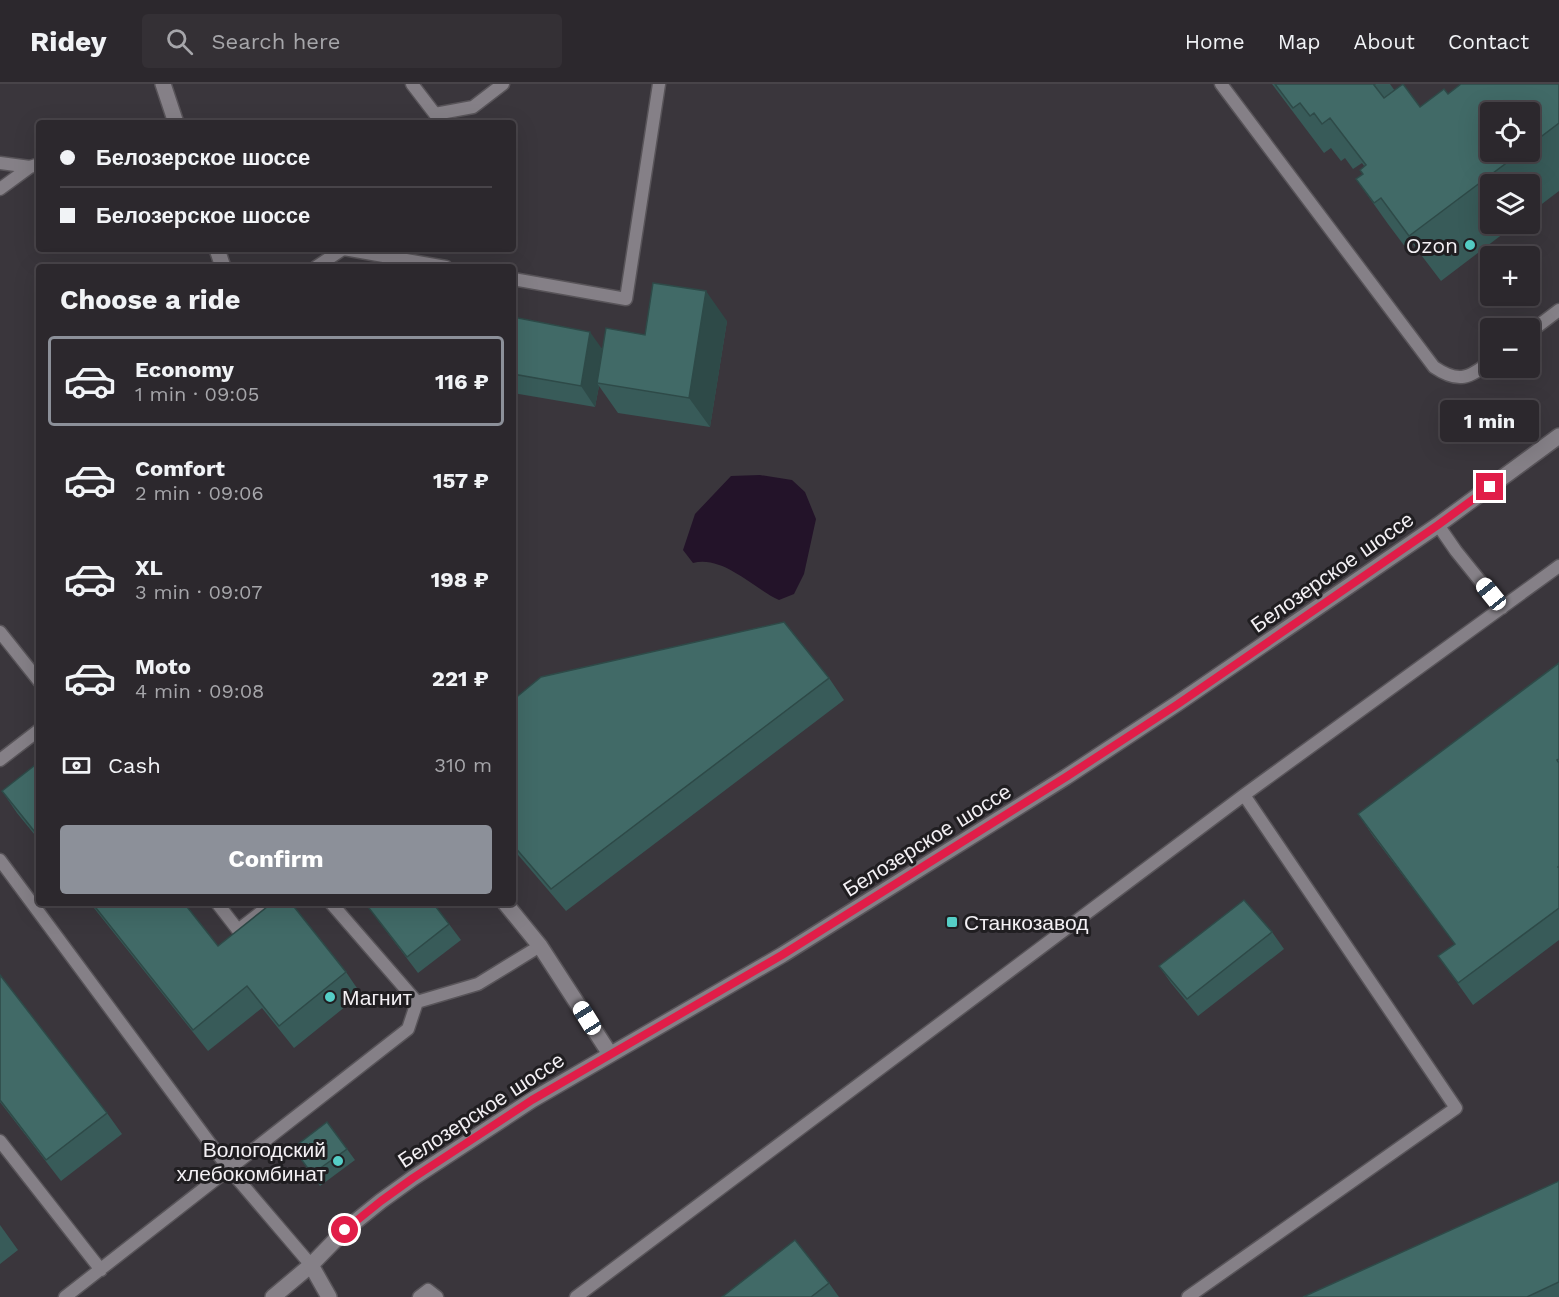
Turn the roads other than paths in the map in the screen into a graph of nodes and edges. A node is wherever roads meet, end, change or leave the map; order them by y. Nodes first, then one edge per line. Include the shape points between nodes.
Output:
1 (163, 84) edge
2 (412, 84) edge
3 (503, 84) edge
4 (659, 84) edge
5 (1221, 84) edge
6 (173, 120) edge
7 (0, 164) edge
8 (34, 165) edge
9 (0, 189) edge
10 (339, 252) edge
11 (361, 252) edge
12 (321, 264) edge
13 (429, 264) edge
14 (516, 280) edge
15 (1559, 310) edge
16 (1540, 324) edge
17 (1480, 369) edge
18 (1559, 436) edge
19 (1438, 525) junction
20 (1559, 566) edge
21 (1502, 608) junction
22 (0, 632) edge
23 (36, 677) edge
24 (36, 732) edge
25 (0, 760) edge
26 (1244, 795) junction
27 (0, 860) edge
28 (219, 906) edge
29 (269, 906) edge
30 (334, 906) edge
31 (507, 906) edge
32 (540, 946) junction
33 (417, 1002) junction
34 (610, 1054) junction
35 (0, 1141) edge
36 (229, 1169) junction
37 (311, 1265) junction
38 (101, 1270) junction
39 (65, 1297) edge
40 (273, 1297) edge
41 (329, 1297) edge
42 (419, 1297) edge
43 (437, 1297) edge
44 (576, 1297) edge
45 (1188, 1297) edge

1 - 6 main road
2 - 3 lane via 435,114 472,107
4 - 14 lane via 626,299
5 - 17 lane via 1434,367 1449,377 1472,375
7 - 8 lane
8 - 9 lane
10 - 12 lane
11 - 13 lane
15 - 16 lane
18 - 19 main road, Белозерское шоссе
19 - 21 lane
19 - 34 main road, Белозерское шоссе via 1178,704 951,850 782,955
20 - 21 lane
21 - 26 lane
22 - 23 lane
24 - 25 lane
26 - 44 lane
26 - 45 lane via 1456,1108
27 - 36 lane
28 - 29 lane via 238,930
30 - 33 lane
31 - 32 main road
32 - 33 lane via 477,984
32 - 34 main road
33 - 36 lane via 408,1029
34 - 37 main road, Белозерское шоссе via 532,1100 381,1201
35 - 38 lane
36 - 37 lane
36 - 38 lane
37 - 40 main road, Белозерское шоссе
37 - 41 main road
38 - 39 lane
42 - 43 lane via 428,1290

